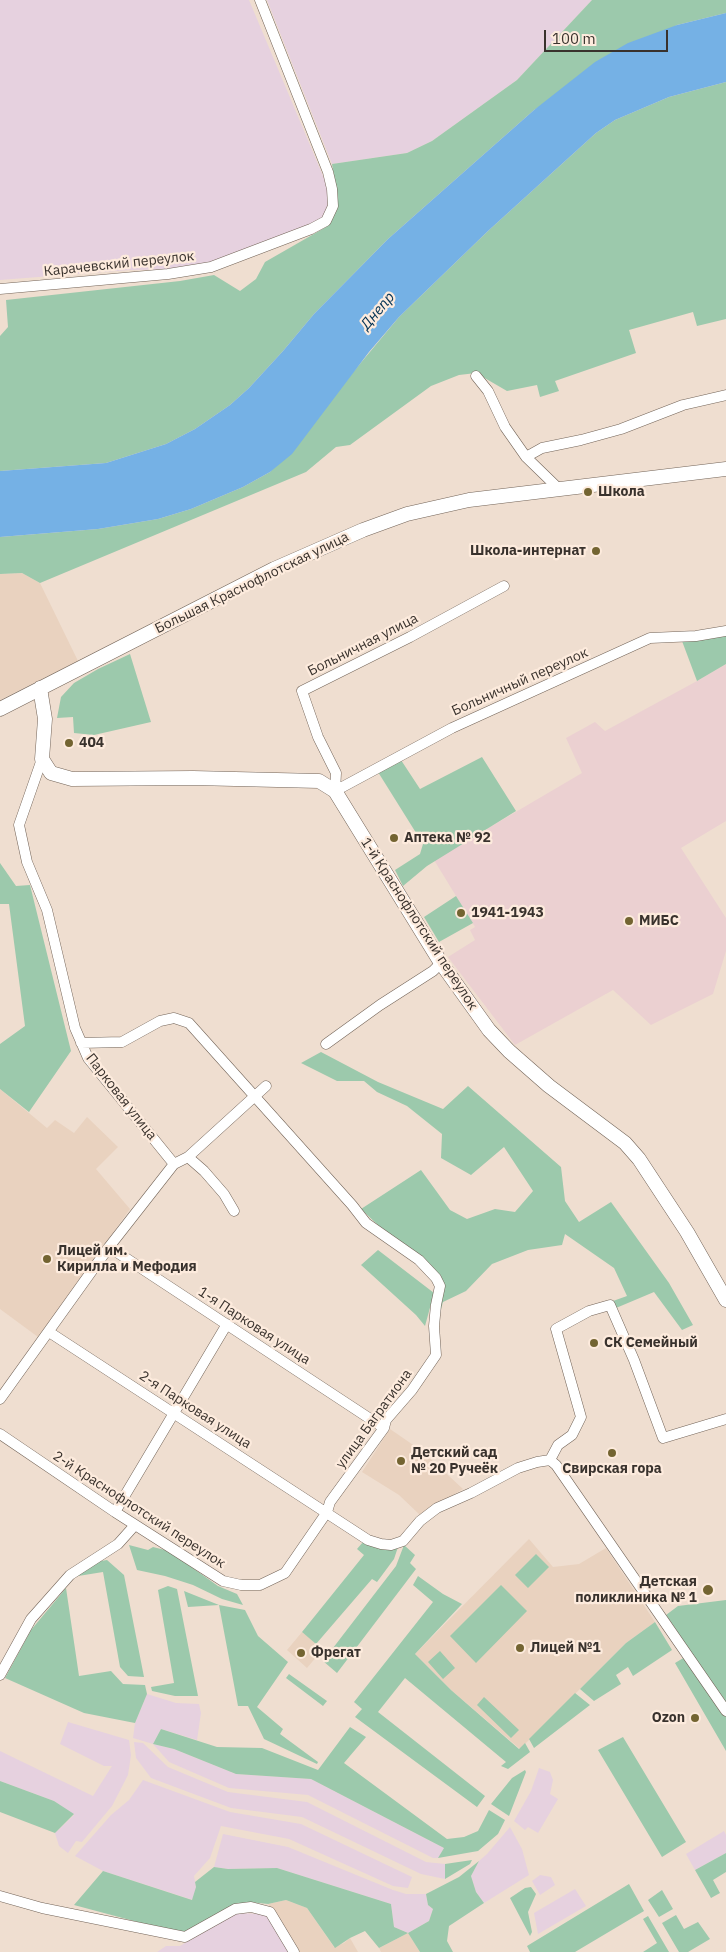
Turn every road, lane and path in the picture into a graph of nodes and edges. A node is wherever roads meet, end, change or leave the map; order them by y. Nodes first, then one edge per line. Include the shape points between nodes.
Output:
1 (260, 0) edge
2 (0, 289) edge
3 (476, 376) dead end
4 (726, 395) edge
5 (526, 457) junction
6 (726, 469) edge
7 (559, 490) junction
8 (504, 586) dead end
9 (726, 631) edge
10 (40, 688) junction
11 (0, 709) edge
12 (42, 759) junction
13 (335, 791) junction
14 (441, 963) junction
15 (81, 1044) junction
16 (326, 1044) dead end
17 (266, 1086) dead end
18 (254, 1097) junction
19 (188, 1157) junction
20 (174, 1164) junction
21 (234, 1211) dead end
22 (109, 1247) junction
23 (726, 1300) edge
24 (227, 1324) junction
25 (48, 1332) junction
26 (0, 1399) edge
27 (174, 1412) junction
28 (726, 1419) edge
29 (384, 1428) junction
30 (0, 1434) edge
31 (550, 1460) junction
32 (115, 1512) junction
33 (327, 1512) junction
34 (135, 1525) junction
35 (0, 1675) edge
36 (726, 1711) edge
37 (0, 1896) edge
38 (294, 1952) edge

1 - 2 street, Карачевский переулок via 328,172 333,206 326,221 211,267 168,274
3 - 5 street
4 - 5 street via 682,405 621,429 542,448
5 - 7 street
6 - 7 street, Большая Краснофлотская улица
7 - 10 street, Большая Краснофлотская улица via 469,500 407,514 363,530 274,569
8 - 13 street, Больничная улица via 302,691 336,773
9 - 13 street, Больничный переулок via 650,638 452,728
10 - 11 street, Большая Краснофлотская улица
10 - 12 street, Парковая улица via 45,719
12 - 13 street via 51,774 72,779 319,780
12 - 15 street, Парковая улица via 19,825 20,836 47,910 74,1028
13 - 14 street, 1-й Краснофлотский переулок
14 - 16 street
14 - 23 street, 1-й Краснофлотский переулок via 508,1051 625,1143 639,1159 687,1232
15 - 18 street, улица Багратиона via 122,1042 160,1021 174,1018 189,1023
15 - 20 street, Парковая улица via 88,1058
17 - 18 street
18 - 19 street
18 - 29 street, улица Багратиона via 366,1223 419,1260 440,1286 434,1326 436,1355 386,1420
19 - 20 street
19 - 21 street via 224,1194
20 - 22 street
22 - 24 street, 1-я Парковая улица
22 - 25 street
24 - 27 street
24 - 29 street, 1-я Парковая улица
25 - 26 street
25 - 27 street, 2-я Парковая улица
27 - 32 street
27 - 33 street, 2-я Парковая улица
28 - 31 street via 663,1438 610,1305 589,1311 556,1329 581,1417 572,1435 558,1445
29 - 33 street, улица Багратиона via 330,1502
30 - 32 street, 2-й Краснофлотский переулок
31 - 33 street via 518,1468 437,1508 420,1521 403,1541 391,1545 368,1540
31 - 36 street
32 - 34 street, 2-й Краснофлотский переулок
33 - 34 street, 2-й Краснофлотский переулок via 285,1573 260,1585 223,1581
34 - 35 street via 118,1544 70,1576 31,1619
37 - 38 street via 42,1908 185,1937 235,1909 251,1907 270,1912

